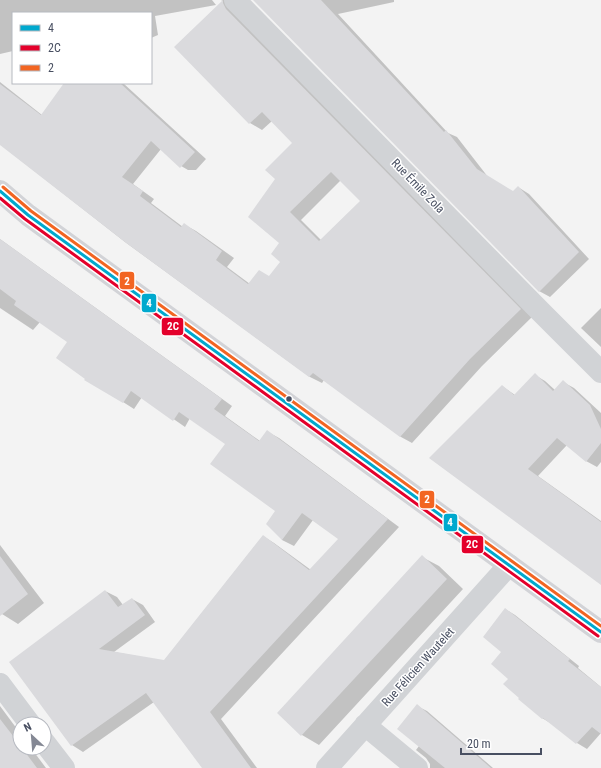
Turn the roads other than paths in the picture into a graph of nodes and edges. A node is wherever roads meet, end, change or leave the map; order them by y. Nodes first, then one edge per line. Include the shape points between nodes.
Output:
1 (235, 0) edge
2 (0, 191) edge
3 (0, 198) edge
4 (28, 215) junction
5 (601, 372) edge
6 (509, 565) junction
7 (601, 632) edge
8 (0, 684) edge
9 (24, 716) edge
10 (365, 725) junction
11 (52, 752) edge
12 (64, 768) edge
13 (327, 768) edge
14 (417, 768) edge

1 - 5 street, Rue Émile Zola
2 - 4 main road
3 - 4 main road
4 - 6 main road
6 - 7 main road
6 - 10 street, Rue Félicien Wautelet
8 - 9 street
10 - 13 street, Rue Félicien Wautelet
10 - 14 street
11 - 12 street

